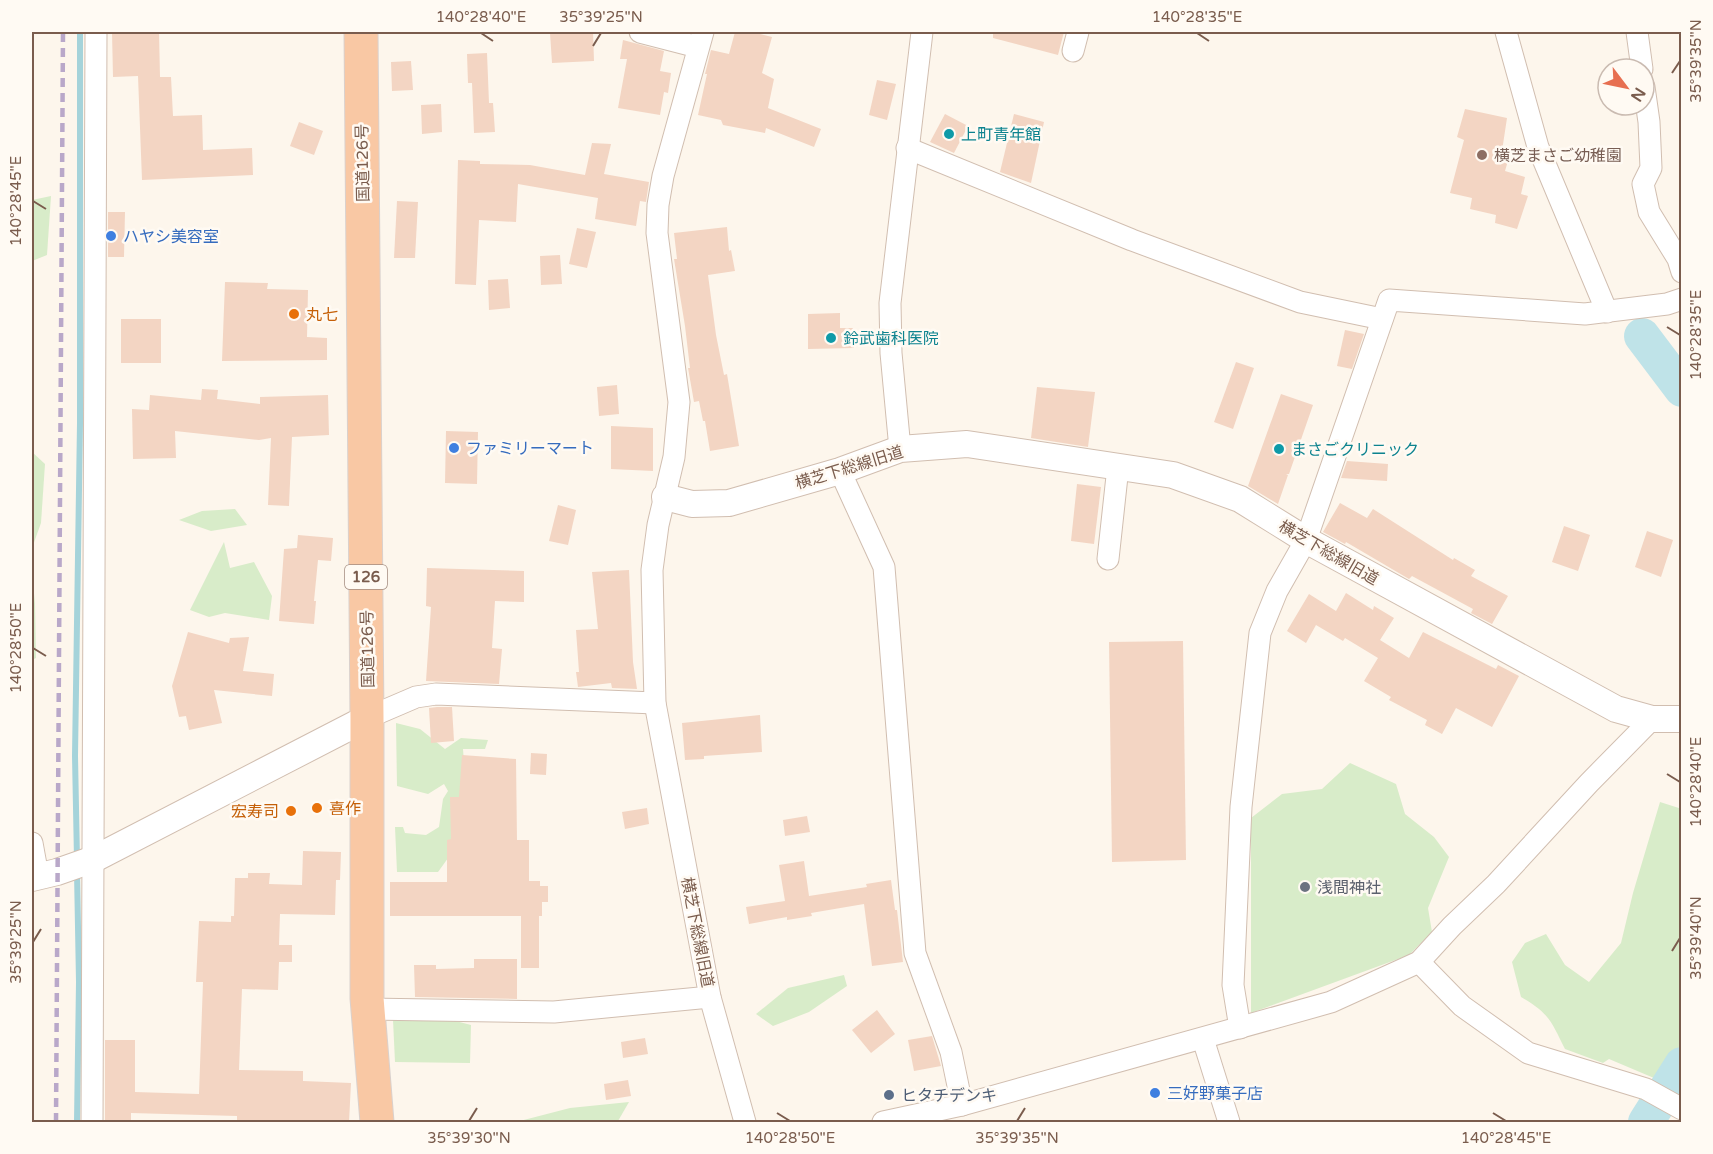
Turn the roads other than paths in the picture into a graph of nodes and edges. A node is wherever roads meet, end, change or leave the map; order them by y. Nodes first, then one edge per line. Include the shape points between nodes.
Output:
1 (96, 32) edge
2 (361, 32) edge
3 (640, 32) edge
4 (922, 32) edge
5 (1506, 32) edge
6 (1636, 32) edge
7 (700, 39) edge
8 (1640, 57) edge
9 (1648, 117) edge
10 (907, 148) junction
11 (1682, 272) edge
12 (1682, 299) edge
13 (1607, 312) junction
14 (1382, 319) junction
15 (900, 449) junction
16 (1118, 467) junction
17 (840, 471) junction
18 (666, 497) junction
19 (1306, 540) junction
20 (1108, 559) dead end
21 (655, 703) junction
22 (367, 718) junction
23 (1652, 719) junction
24 (1682, 719) edge
25 (32, 843) edge
26 (92, 860) junction
27 (35, 877) edge
28 (1419, 962) junction
29 (710, 997) junction
30 (368, 1009) junction
31 (1240, 1028) junction
32 (1203, 1039) junction
33 (962, 1105) junction
34 (1679, 1113) edge
35 (92, 1122) edge
36 (377, 1122) edge
37 (745, 1122) edge
38 (883, 1122) edge
39 (1229, 1122) edge

1 - 26 street
2 - 22 highway, 国道126号 / 126
3 - 7 street
4 - 10 street
5 - 13 street via 1538,147
6 - 8 street
7 - 18 street via 658,205 657,233 679,402
9 - 11 street via 1651,168 1643,184 1649,212
10 - 14 street via 1132,240 1300,302
10 - 15 street via 890,303
12 - 13 street
13 - 14 street via 1585,314 1389,300
14 - 19 street
15 - 16 street, 横芝下総線旧道 via 967,444
15 - 17 street, 横芝下総線旧道
16 - 19 street, 横芝下総線旧道 via 1173,475 1240,499
16 - 20 street
17 - 18 street, 横芝下総線旧道 via 729,503 692,504
17 - 33 street via 884,567 915,953 951,1052
18 - 21 street, 横芝下総線旧道 via 652,570
19 - 23 street, 横芝下総線旧道 via 1616,709
19 - 31 street via 1277,591 1260,633 1241,807 1233,985
21 - 22 street via 436,694
21 - 29 street, 横芝下総線旧道
22 - 26 street
22 - 30 highway, 国道126号 / 126
23 - 24 street, 横芝下総線旧道
23 - 28 street
25 - 27 street
26 - 27 street
26 - 35 street
28 - 31 street via 1331,1002
28 - 34 street via 1462,1006 1528,1053 1655,1092
29 - 30 street via 554,1011
29 - 37 street, 横芝下総線旧道
30 - 36 highway, 国道126号 / 126
31 - 32 street
32 - 33 street
32 - 39 street
33 - 38 street

